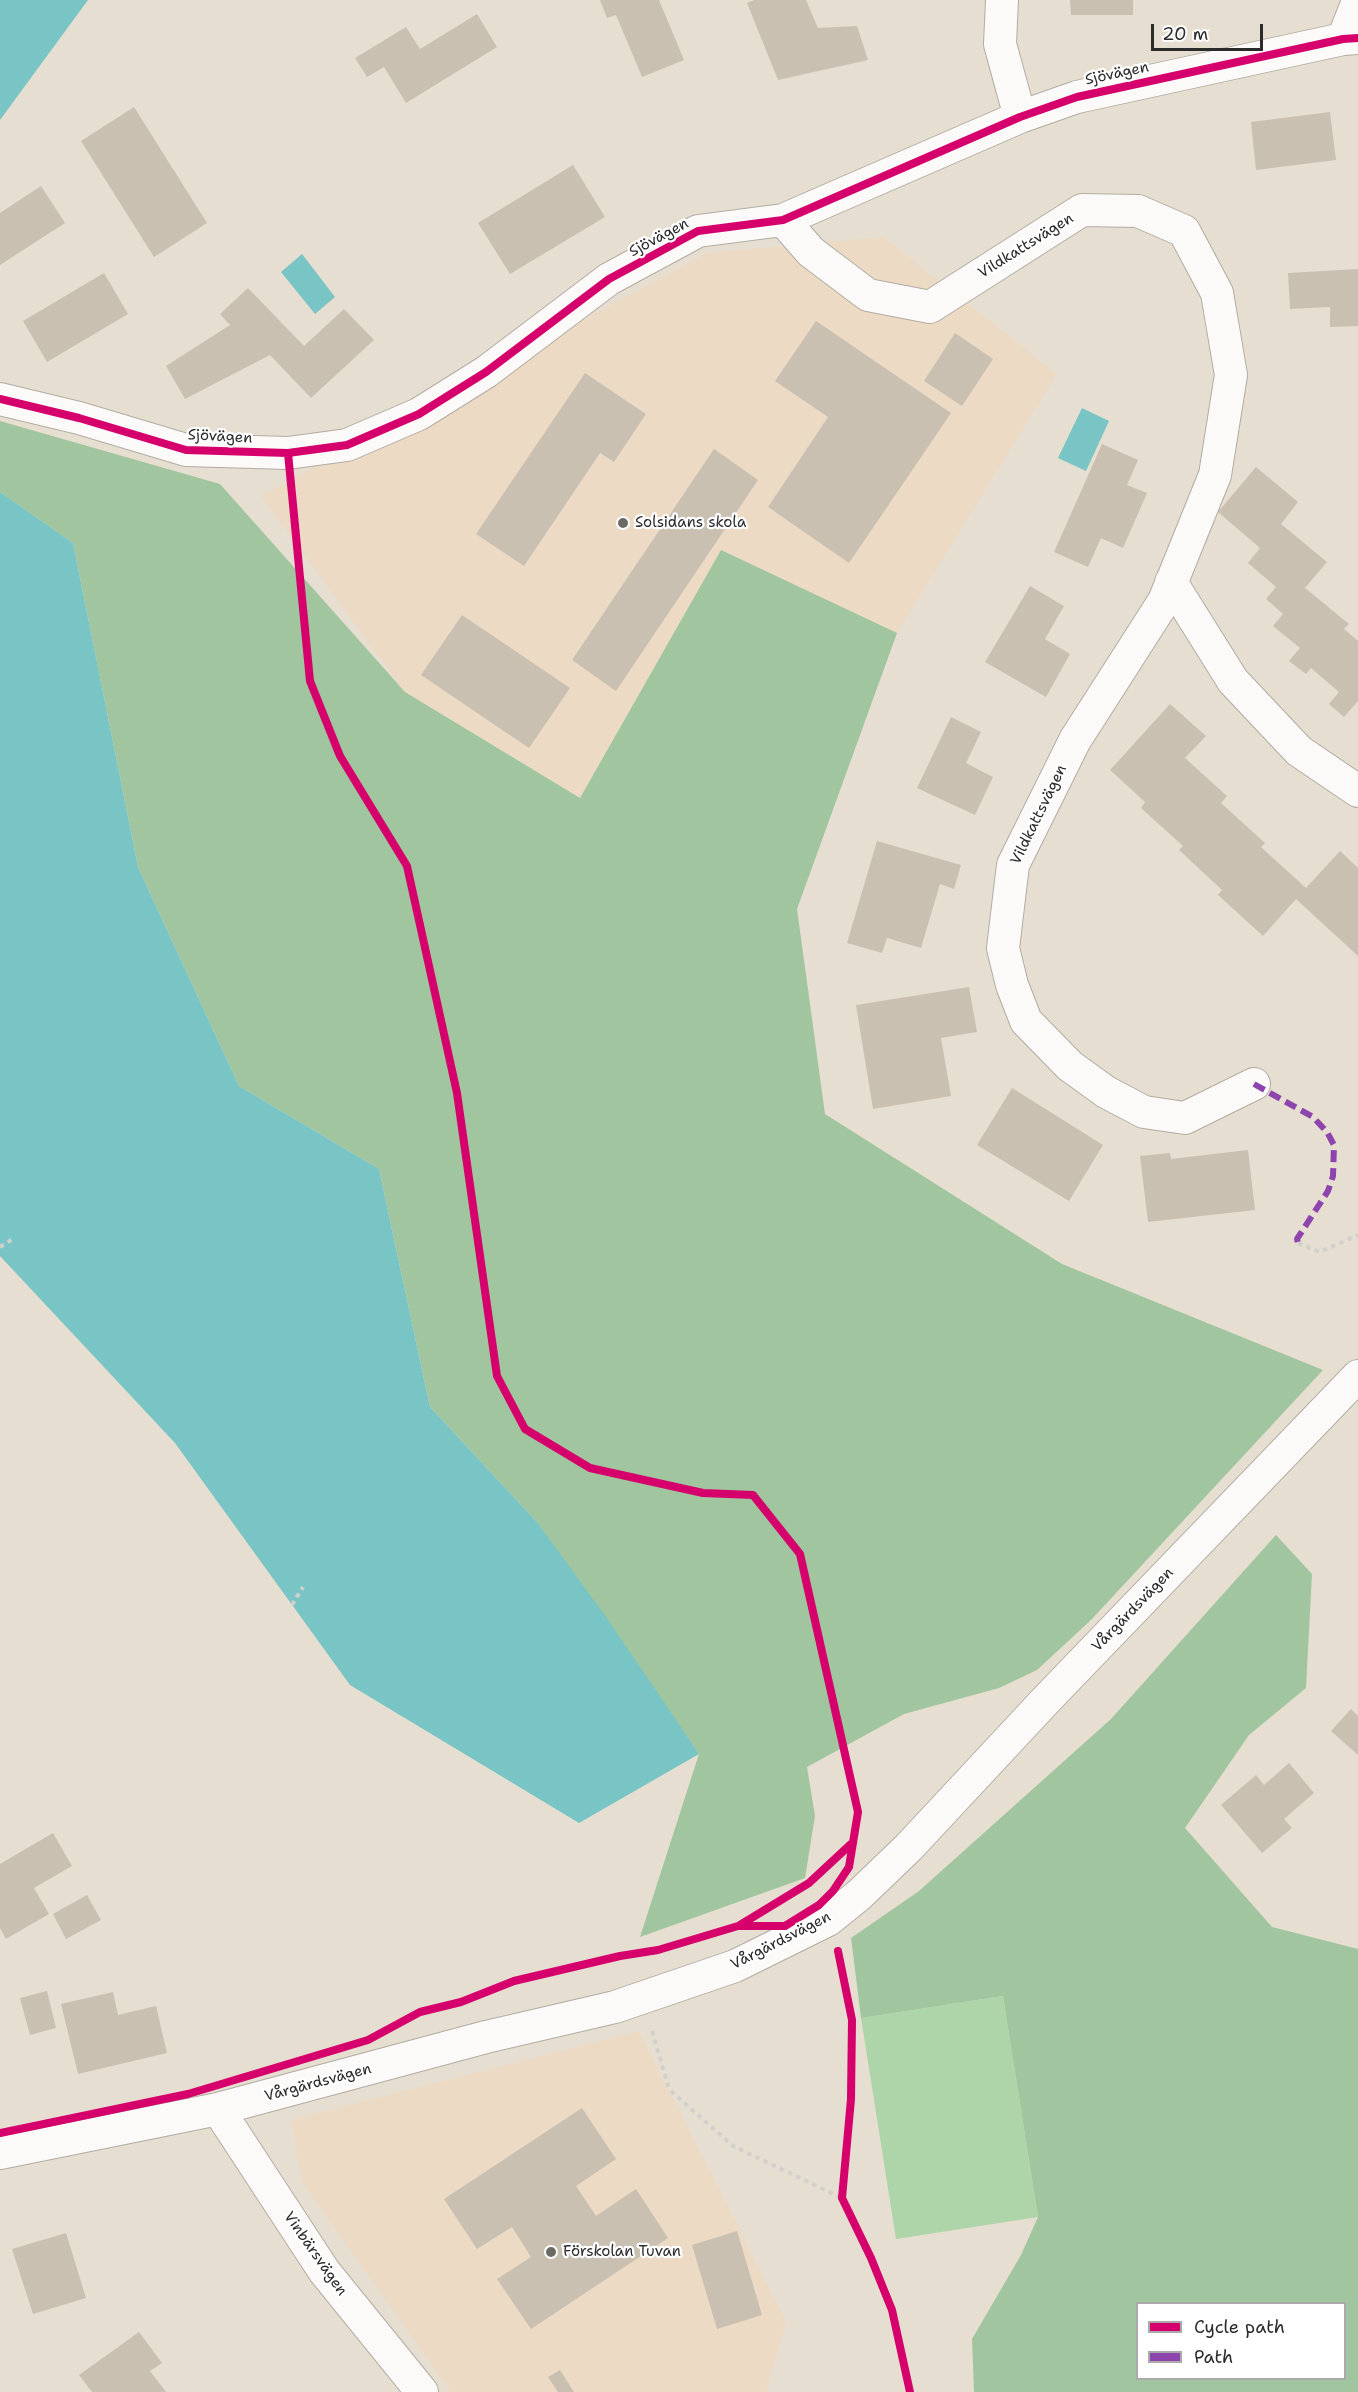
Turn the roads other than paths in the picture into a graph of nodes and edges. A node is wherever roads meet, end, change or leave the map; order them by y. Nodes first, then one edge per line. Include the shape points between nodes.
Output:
1 (1002, 0) edge
2 (1358, 1) edge
3 (1350, 39) edge
4 (1020, 117) junction
5 (783, 220) junction
6 (0, 399) edge
7 (1171, 582) junction
8 (1358, 791) edge
9 (1254, 1084) dead end
10 (1354, 1388) edge
11 (218, 2109) junction
12 (0, 2153) edge
13 (422, 2392) edge

1 - 4 street via 1000,44
2 - 3 street
3 - 4 street, Sjövägen via 1077,97
4 - 5 street, Sjövägen
5 - 6 street, Sjövägen via 698,231 609,279 486,372 419,414 347,445 288,453 186,450
5 - 7 street, Vildkattsvägen via 811,252 868,295 930,308 1082,210 1138,211 1184,231 1216,293 1231,375 1215,475
7 - 8 street via 1233,681 1299,751
7 - 9 street, Vildkattsvägen via 1164,601 1075,740 1013,865 1003,948 1026,1020 1070,1066 1106,1092 1144,1112 1185,1118
10 - 11 street, Vårgärdsvägen via 1046,1700 909,1847 828,1920 735,1965 615,2007 486,2037
11 - 12 street, Vårgärdsvägen
11 - 13 street, Vinbärsvägen via 324,2271

